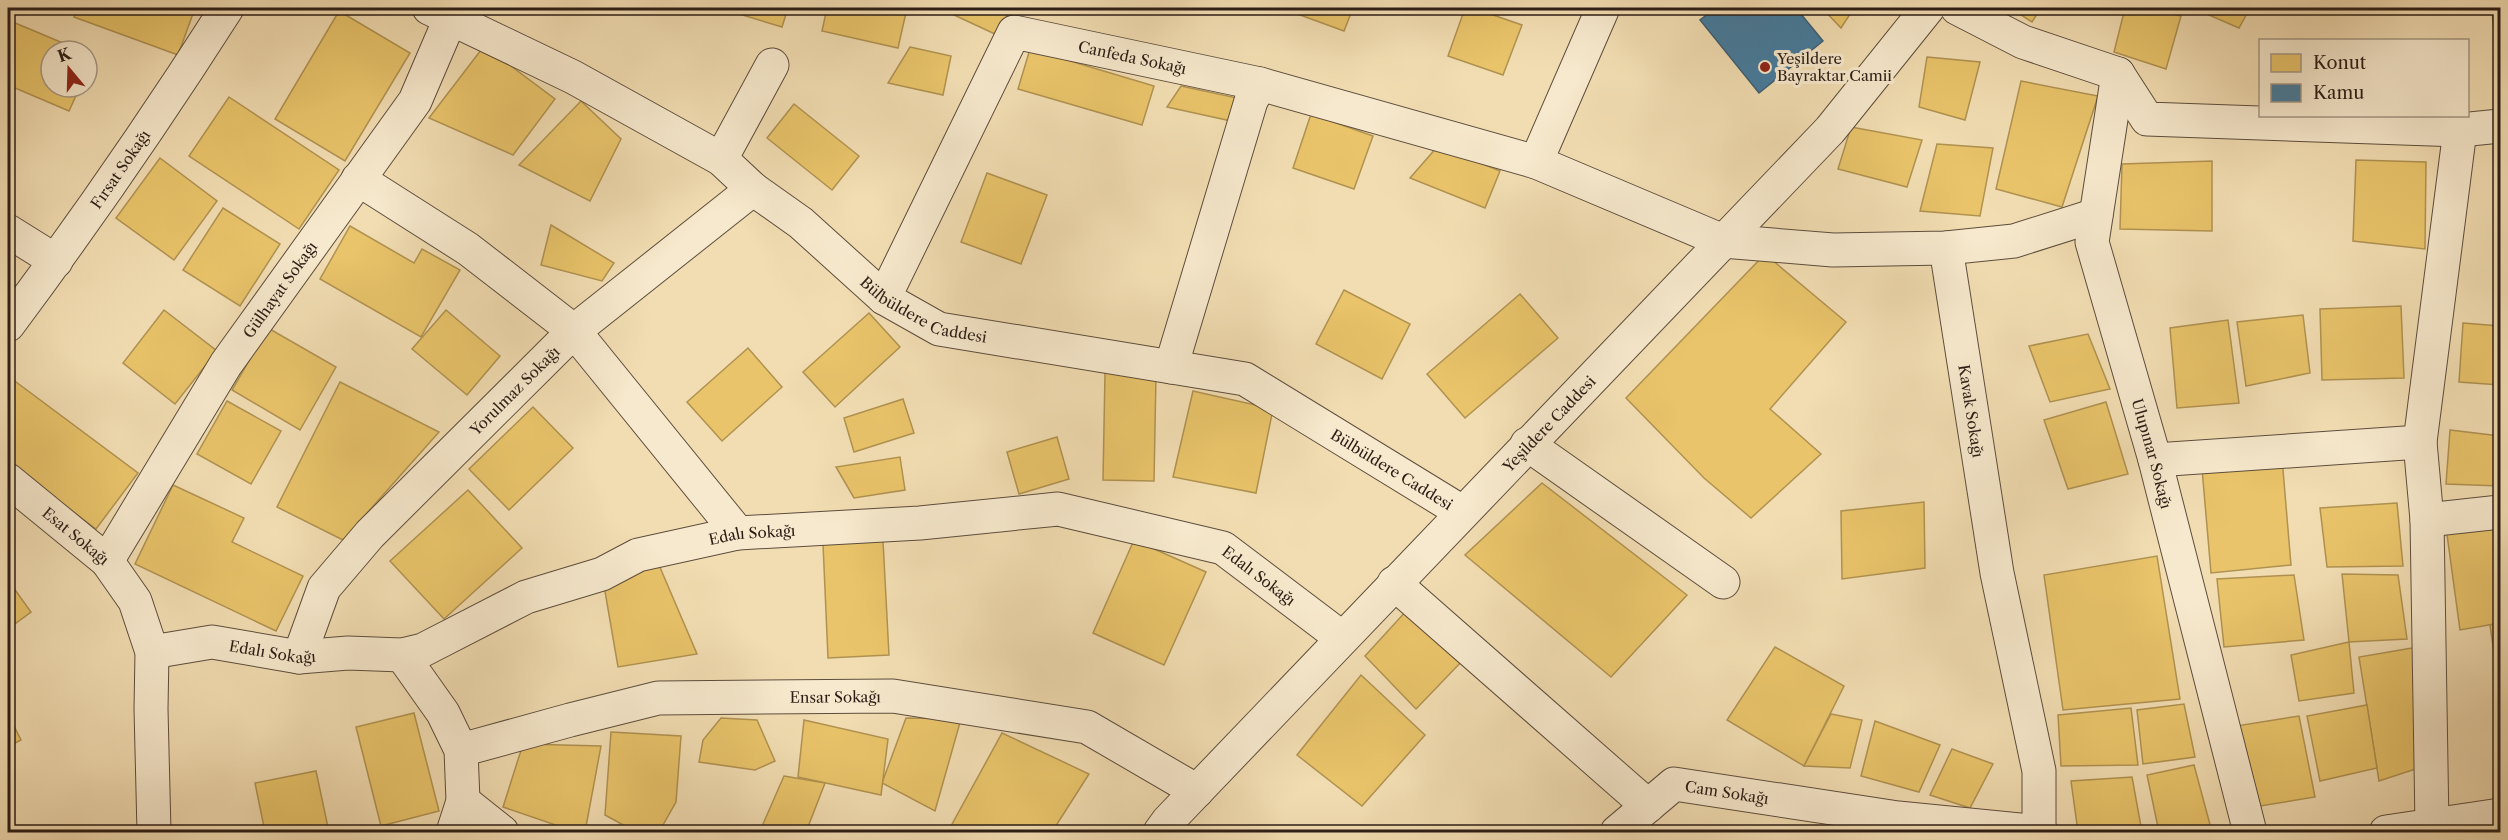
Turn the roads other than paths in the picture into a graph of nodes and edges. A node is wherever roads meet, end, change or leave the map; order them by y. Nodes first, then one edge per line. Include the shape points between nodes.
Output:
1 (227, 8) edge
2 (1603, 8) edge
3 (1928, 8) edge
4 (1957, 8) edge
5 (440, 12) edge
6 (772, 65) dead end
7 (2118, 74) junction
8 (1260, 84) junction
9 (2500, 126) edge
10 (2460, 130) junction
11 (721, 159) junction
12 (1536, 162) junction
13 (358, 179) junction
14 (753, 189) junction
15 (2096, 215) junction
16 (8, 231) edge
17 (1723, 242) junction
18 (1946, 248) junction
19 (56, 261) junction
20 (884, 298) junction
21 (8, 325) edge
22 (574, 331) junction
23 (1171, 367) junction
24 (2420, 442) junction
25 (1527, 444) junction
26 (2155, 460) junction
27 (8, 480) edge
28 (1462, 512) junction
29 (2500, 512) edge
30 (2427, 520) junction
31 (738, 533) junction
32 (107, 561) junction
33 (1723, 582) dead end
34 (1394, 583) junction
35 (1342, 638) junction
36 (152, 652) junction
37 (402, 655) junction
38 (299, 657) junction
39 (461, 750) junction
40 (1197, 791) junction
41 (463, 801) junction
42 (1648, 806) junction
43 (2500, 815) edge
44 (1896, 825) edge
45 (2432, 826) junction
46 (154, 832) edge
47 (453, 832) edge
48 (502, 832) edge
49 (1160, 832) edge
50 (1617, 832) edge
51 (2040, 832) edge
52 (2250, 832) edge
53 (2386, 832) edge

1 - 19 street, Fırsat Sokağı via 166,104
2 - 12 street
3 - 17 street, Yeşildere Caddesi via 1830,130
4 - 7 street via 2023,42
5 - 11 street, Bülbüldere Caddesi via 573,77
5 - 13 street, Gülhayat Sokağı via 415,101
6 - 11 street
7 - 10 street via 2148,119
7 - 15 street, Ulupınar Sokağı
8 - 12 street, Canfeda Sokağı
8 - 20 street, Canfeda Sokağı via 1014,32
8 - 23 street via 1251,101
9 - 10 street
10 - 24 street
11 - 14 street, Bülbüldere Caddesi
12 - 17 street, Canfeda Sokağı
13 - 22 street via 468,249
13 - 32 street, Gülhayat Sokağı via 226,364
14 - 20 street, Bülbüldere Caddesi via 801,223
14 - 22 street, Yorulmaz Sokağı
15 - 18 street via 2014,241
15 - 26 street, Ulupınar Sokağı via 2092,242
16 - 19 street
17 - 18 street via 1833,250
17 - 25 street, Yeşildere Caddesi
18 - 51 street, Kavak Sokağı via 1997,573 2039,771
19 - 21 street, Fırsat Sokağı
20 - 23 street, Bülbüldere Caddesi via 939,328
22 - 31 street
22 - 38 street, Yorulmaz Sokağı via 370,534 324,588
23 - 28 street, Bülbüldere Caddesi via 1245,379
24 - 26 street
24 - 30 street
25 - 28 street, Yeşildere Caddesi
25 - 33 street
26 - 52 street, Ulupınar Sokağı
27 - 32 street, Esat Sokağı
28 - 34 street, Yeşildere Caddesi
29 - 30 street
30 - 45 street
31 - 35 street, Edalı Sokağı via 920,523 1058,509 1223,548
31 - 37 street, Edalı Sokağı via 638,555 602,574 526,597 423,650
32 - 36 street, Esat Sokağı via 135,601
34 - 35 street, Yeşildere Caddesi
34 - 42 street
35 - 40 street, Yeşildere Caddesi
36 - 38 street, Edalı Sokağı via 212,642
36 - 46 street, Esat Sokağı
37 - 38 street, Edalı Sokağı via 348,653
37 - 39 street via 443,713
39 - 40 street, Ensar Sokağı via 658,699 893,696 1087,727
39 - 41 street
40 - 49 street, Yeşildere Caddesi
41 - 47 street
41 - 48 street
42 - 44 street, Cam Sokağı via 1674,784
42 - 50 street, Cam Sokağı
43 - 45 street
44 - 51 street, Cam Sokağı
45 - 53 street

